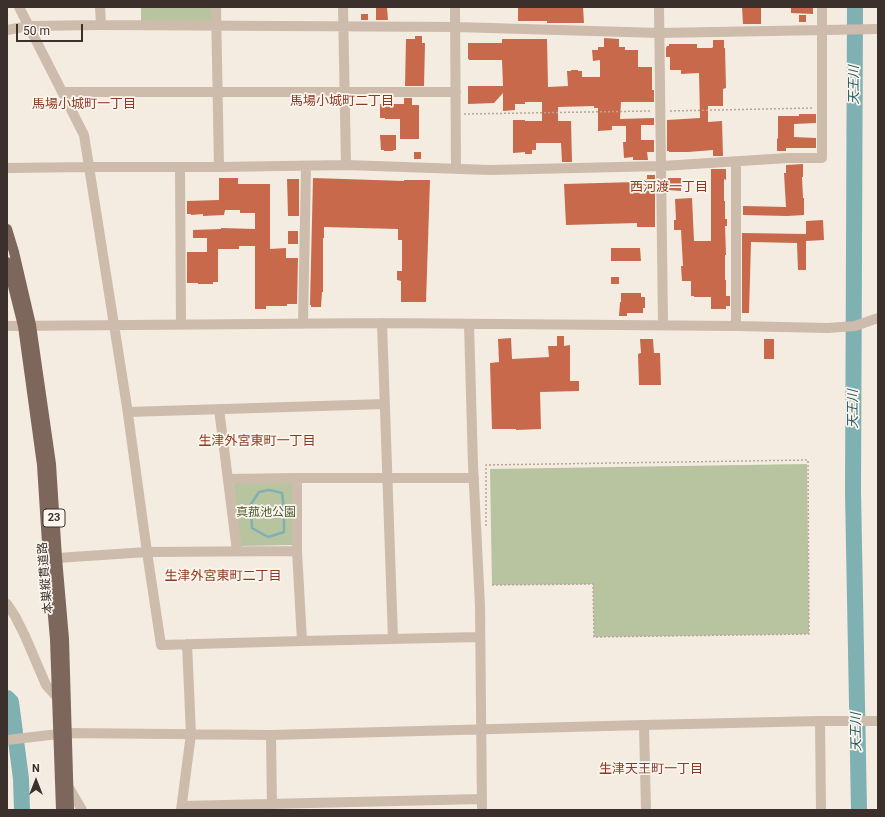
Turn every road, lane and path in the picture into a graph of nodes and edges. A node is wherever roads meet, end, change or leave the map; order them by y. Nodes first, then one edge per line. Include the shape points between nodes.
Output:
1 (19, 7) edge
2 (100, 7) edge
3 (216, 7) edge
4 (343, 7) edge
5 (455, 7) edge
6 (659, 7) edge
7 (822, 7) edge
8 (101, 25) junction
9 (216, 25) junction
10 (29, 26) junction
11 (343, 26) junction
12 (456, 27) junction
13 (878, 29) edge
14 (7, 30) edge
15 (823, 30) junction
16 (660, 33) junction
17 (62, 92) junction
18 (218, 92) junction
19 (346, 92) junction
20 (456, 92) junction
21 (822, 108) junction
22 (661, 111) junction
23 (456, 114) junction
24 (736, 162) junction
25 (346, 165) junction
26 (306, 166) junction
27 (662, 166) junction
28 (89, 167) junction
29 (180, 167) junction
30 (219, 167) junction
31 (7, 168) edge
32 (456, 169) junction
33 (7, 229) edge
34 (7, 262) edge
35 (878, 318) edge
36 (382, 323) junction
37 (181, 324) junction
38 (303, 324) junction
39 (469, 324) junction
40 (27, 325) junction
41 (113, 325) junction
42 (663, 325) junction
43 (7, 326) edge
44 (736, 326) junction
45 (385, 404) junction
46 (219, 409) junction
47 (128, 412) junction
48 (297, 478) junction
49 (388, 478) junction
50 (474, 478) junction
51 (228, 479) junction
52 (486, 528) dead end
53 (237, 551) junction
54 (297, 551) junction
55 (147, 552) junction
56 (57, 558) junction
57 (492, 585) dead end
58 (7, 604) edge
59 (480, 637) junction
60 (393, 639) junction
61 (302, 641) junction
62 (187, 644) junction
63 (57, 697) junction
64 (824, 721) junction
65 (878, 721) edge
66 (644, 725) junction
67 (481, 730) junction
68 (63, 734) junction
69 (191, 734) junction
70 (271, 735) junction
71 (7, 740) edge
72 (68, 786) junction
73 (482, 799) junction
74 (404, 806) edge
75 (272, 807) edge
76 (182, 808) edge
77 (61, 810) edge
78 (69, 810) edge
79 (82, 810) edge
80 (482, 810) edge
81 (646, 810) edge
82 (821, 810) edge

1 - 10 street
2 - 8 street
3 - 9 street
4 - 11 street
5 - 12 street
6 - 16 street
7 - 15 street
8 - 9 street
8 - 10 street
9 - 11 street
9 - 18 street
10 - 14 street
10 - 17 street
11 - 12 street
11 - 19 street
12 - 16 street
12 - 20 street
13 - 15 street
15 - 16 street
15 - 21 street
16 - 22 street
17 - 18 street
17 - 28 street via 84,135
18 - 19 street
18 - 30 street
19 - 20 street
19 - 25 street
20 - 23 street
21 - 22 path
21 - 24 street via 822,158
22 - 23 path
22 - 27 street
23 - 32 street
24 - 27 street
24 - 44 street
25 - 26 street
25 - 32 street
26 - 30 street
26 - 38 street
27 - 32 street
27 - 42 street
28 - 29 street
28 - 31 street
28 - 41 street
29 - 30 street
29 - 37 street
33 - 40 main road, 本巣縦貫道路 / 23 via 14,252
34 - 40 main road, 本巣縦貫道路 / 23
35 - 44 street via 855,326 828,328
36 - 38 street
36 - 39 street
36 - 45 street
37 - 38 street
37 - 41 street
39 - 42 street
39 - 50 street
40 - 41 street
40 - 43 street
40 - 56 main road, 本巣縦貫道路 / 23 via 51,464
40 - 63 main road, 本巣縦貫道路 / 23 via 42,465
41 - 47 street
42 - 44 street
45 - 46 street
45 - 49 street
46 - 47 street
46 - 51 street
47 - 55 street
48 - 49 street
48 - 51 street
48 - 54 street
49 - 50 street
49 - 60 street
50 - 59 street
51 - 53 street
52 - 57 path via 486,465 808,460 809,634 594,637 594,584
53 - 54 street
53 - 55 street
54 - 61 street
55 - 56 street
55 - 62 street via 161,645
56 - 68 main road, 本巣縦貫道路 / 23 via 64,639
58 - 63 street via 25,636 46,685
59 - 60 street
59 - 67 street
60 - 61 street
61 - 62 street
62 - 69 street
63 - 68 main road, 本巣縦貫道路 / 23
64 - 65 street
64 - 66 street
64 - 82 street
66 - 67 street
66 - 81 street
67 - 70 street
67 - 73 street
68 - 69 street
68 - 71 street
68 - 72 main road, 本巣縦貫道路 / 23
68 - 77 main road, 本巣縦貫道路 / 23
69 - 70 street
69 - 76 street
70 - 75 street
72 - 78 main road, 本巣縦貫道路 / 23
72 - 79 street
73 - 74 street
73 - 80 street
74 - 75 street via 390,801
75 - 76 street

